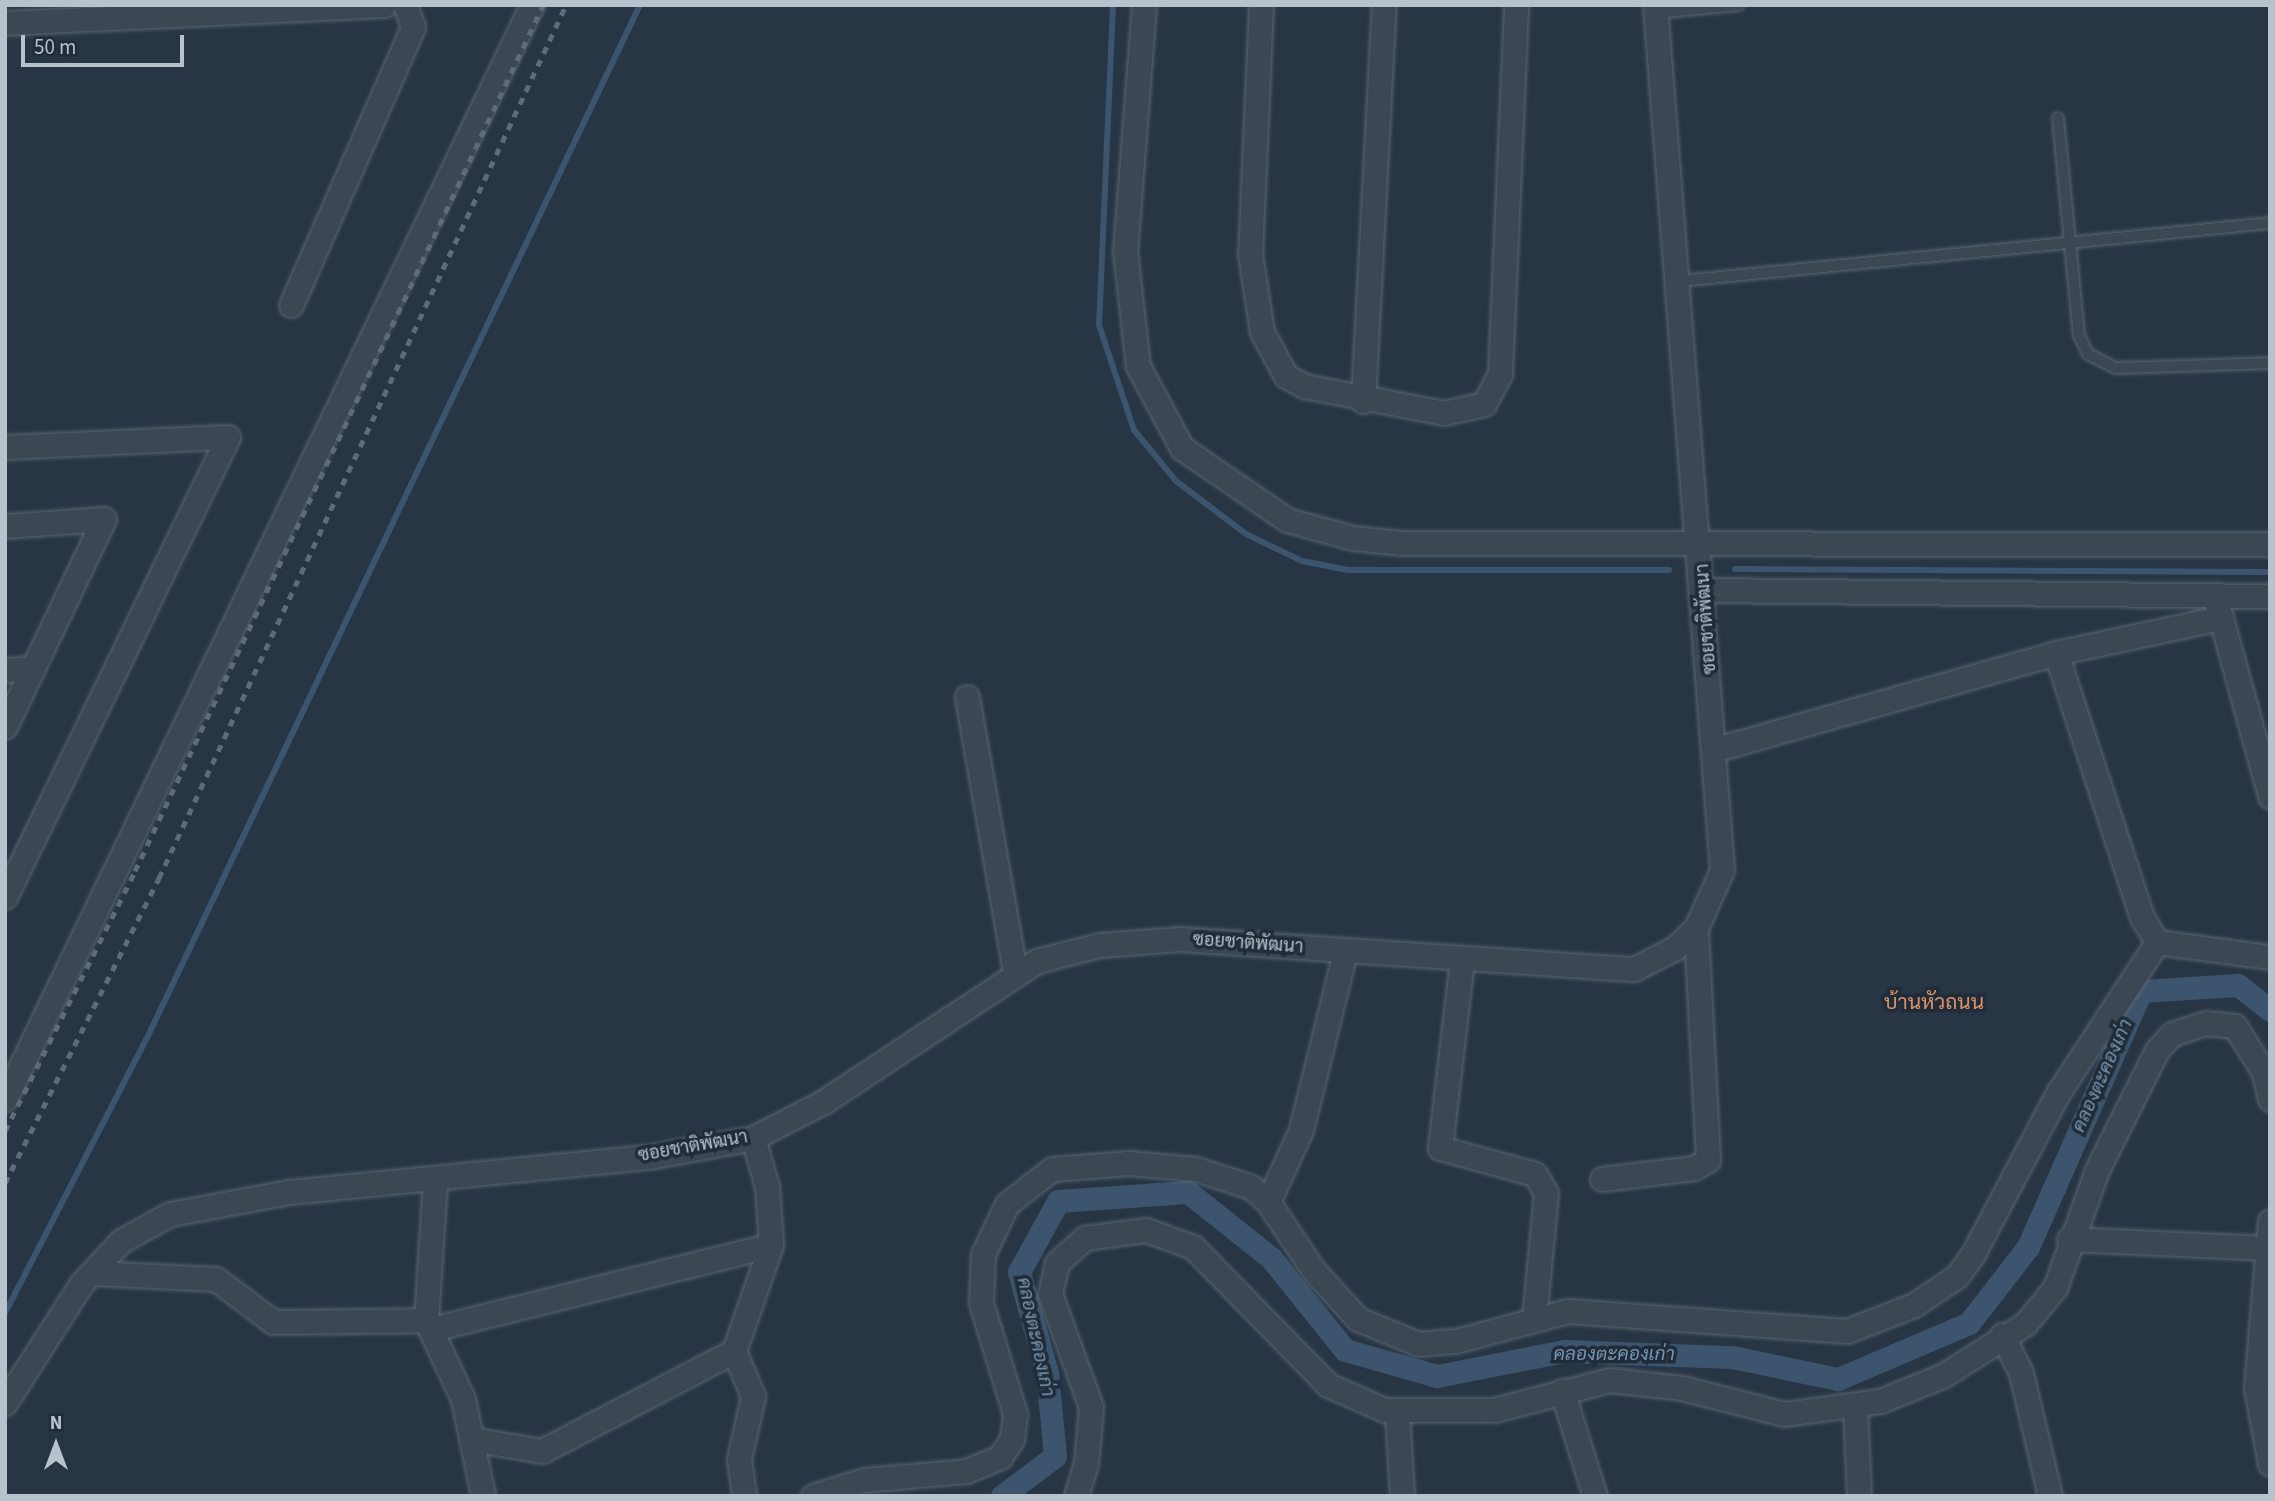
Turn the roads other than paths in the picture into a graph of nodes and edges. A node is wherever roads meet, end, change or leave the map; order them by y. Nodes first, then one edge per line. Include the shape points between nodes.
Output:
1 (384, 5) edge
2 (405, 5) edge
3 (532, 5) edge
4 (1144, 5) edge
5 (1261, 5) edge
6 (1384, 5) edge
7 (1516, 5) edge
8 (1739, 5) edge
9 (307, 7) edge
10 (1655, 9) edge
11 (5, 23) edge
12 (2058, 118) dead end
13 (2270, 223) edge
14 (2070, 242) junction
15 (1680, 281) junction
16 (291, 305) dead end
17 (2270, 363) edge
18 (1363, 401) junction
19 (5, 447) edge
20 (5, 526) edge
21 (1701, 541) junction
22 (2270, 544) edge
23 (1705, 590) junction
24 (2270, 596) edge
25 (2218, 607) junction
26 (2056, 653) junction
27 (33, 668) junction
28 (5, 670) edge
29 (967, 696) dead end
30 (5, 727) edge
31 (1717, 749) junction
32 (2270, 796) edge
33 (5, 897) edge
34 (1696, 928) junction
35 (2157, 942) junction
36 (1345, 952) junction
37 (2270, 957) edge
38 (1462, 961) junction
39 (1015, 973) junction
40 (5, 1099) edge
41 (2270, 1099) edge
42 (754, 1138) junction
43 (1602, 1179) dead end
44 (435, 1180) junction
45 (1268, 1202) junction
46 (2270, 1221) edge
47 (2069, 1239) junction
48 (771, 1245) junction
49 (2267, 1248) junction
50 (92, 1273) junction
51 (1534, 1319) junction
52 (429, 1324) junction
53 (2003, 1335) junction
54 (734, 1351) junction
55 (1562, 1391) junction
56 (5, 1403) edge
57 (1855, 1405) junction
58 (1397, 1411) junction
59 (471, 1439) junction
60 (2270, 1464) edge
61 (483, 1496) edge
62 (744, 1496) edge
63 (813, 1496) edge
64 (1076, 1496) edge
65 (1402, 1496) edge
66 (1595, 1496) edge
67 (1859, 1496) edge
68 (2050, 1496) edge

1 - 9 street
2 - 16 street via 413,27
3 - 40 street
4 - 21 street via 1125,251 1129,313 1138,366 1182,448 1261,507 1353,538
5 - 18 street via 1250,254 1255,316 1286,376
6 - 18 street
7 - 18 street via 1495,391 1471,410 1444,413
8 - 10 lane
9 - 11 street
10 - 15 street, ซอยชาติพัฒนา
12 - 14 lane
13 - 14 lane
14 - 15 lane
14 - 17 lane via 2080,335 2088,354 2104,366
15 - 21 street, ซอยชาติพัฒนา
19 - 33 street via 228,437
20 - 27 street via 104,519
21 - 22 street
21 - 23 street, ซอยชาติพัฒนา
23 - 25 street
23 - 31 street, ซอยชาติพัฒนา
24 - 25 street
25 - 26 street
25 - 32 street
26 - 31 street
26 - 35 street via 2142,917
27 - 28 street
27 - 30 street
29 - 39 street
31 - 34 street, ซอยชาติพัฒนา via 1722,870
34 - 38 street, ซอยชาติพัฒนา via 1634,969
34 - 43 street via 1708,1160 1694,1168
35 - 37 street
35 - 51 street via 2058,1093 1973,1254 1957,1276 1914,1305 1847,1331 1581,1311
36 - 38 street, ซอยชาติพัฒนา
36 - 39 street, ซอยชาติพัฒนา via 1180,939 1100,945
36 - 45 street via 1301,1130
38 - 51 street via 1440,1148 1535,1174 1546,1193
39 - 42 street, ซอยชาติพัฒนา via 823,1102
41 - 47 street via 2264,1073 2235,1026 2206,1023 2172,1034 2157,1050
42 - 44 street, ซอยชาติพัฒนา via 654,1156
42 - 48 street via 767,1187
44 - 50 street, ซอยชาติพัฒนา via 289,1192 170,1214 121,1241
44 - 52 street
45 - 51 street via 1314,1270 1358,1319 1418,1344 1456,1342
45 - 63 street via 1251,1187 1196,1169 1129,1163 1052,1169 1007,1204 983,1254 981,1303 1015,1413 1012,1439 1000,1457 966,1471 864,1480
46 - 49 street
47 - 49 street
47 - 53 street via 2055,1288 2025,1324
48 - 52 street
48 - 54 street
49 - 60 street via 2256,1387
50 - 52 street via 216,1279 273,1322
50 - 56 street, ซอยชาติพัฒนา
52 - 59 street via 463,1399
53 - 57 street via 1944,1375
53 - 68 street via 2021,1373
54 - 59 street via 542,1451
54 - 62 street via 754,1395 739,1458
55 - 57 street via 1610,1380 1682,1388 1784,1414
55 - 58 street via 1494,1410
55 - 66 street
57 - 67 street
58 - 64 street via 1328,1385 1194,1247 1146,1230 1085,1238 1057,1263 1050,1294 1091,1407 1086,1464
58 - 65 street
59 - 61 street

